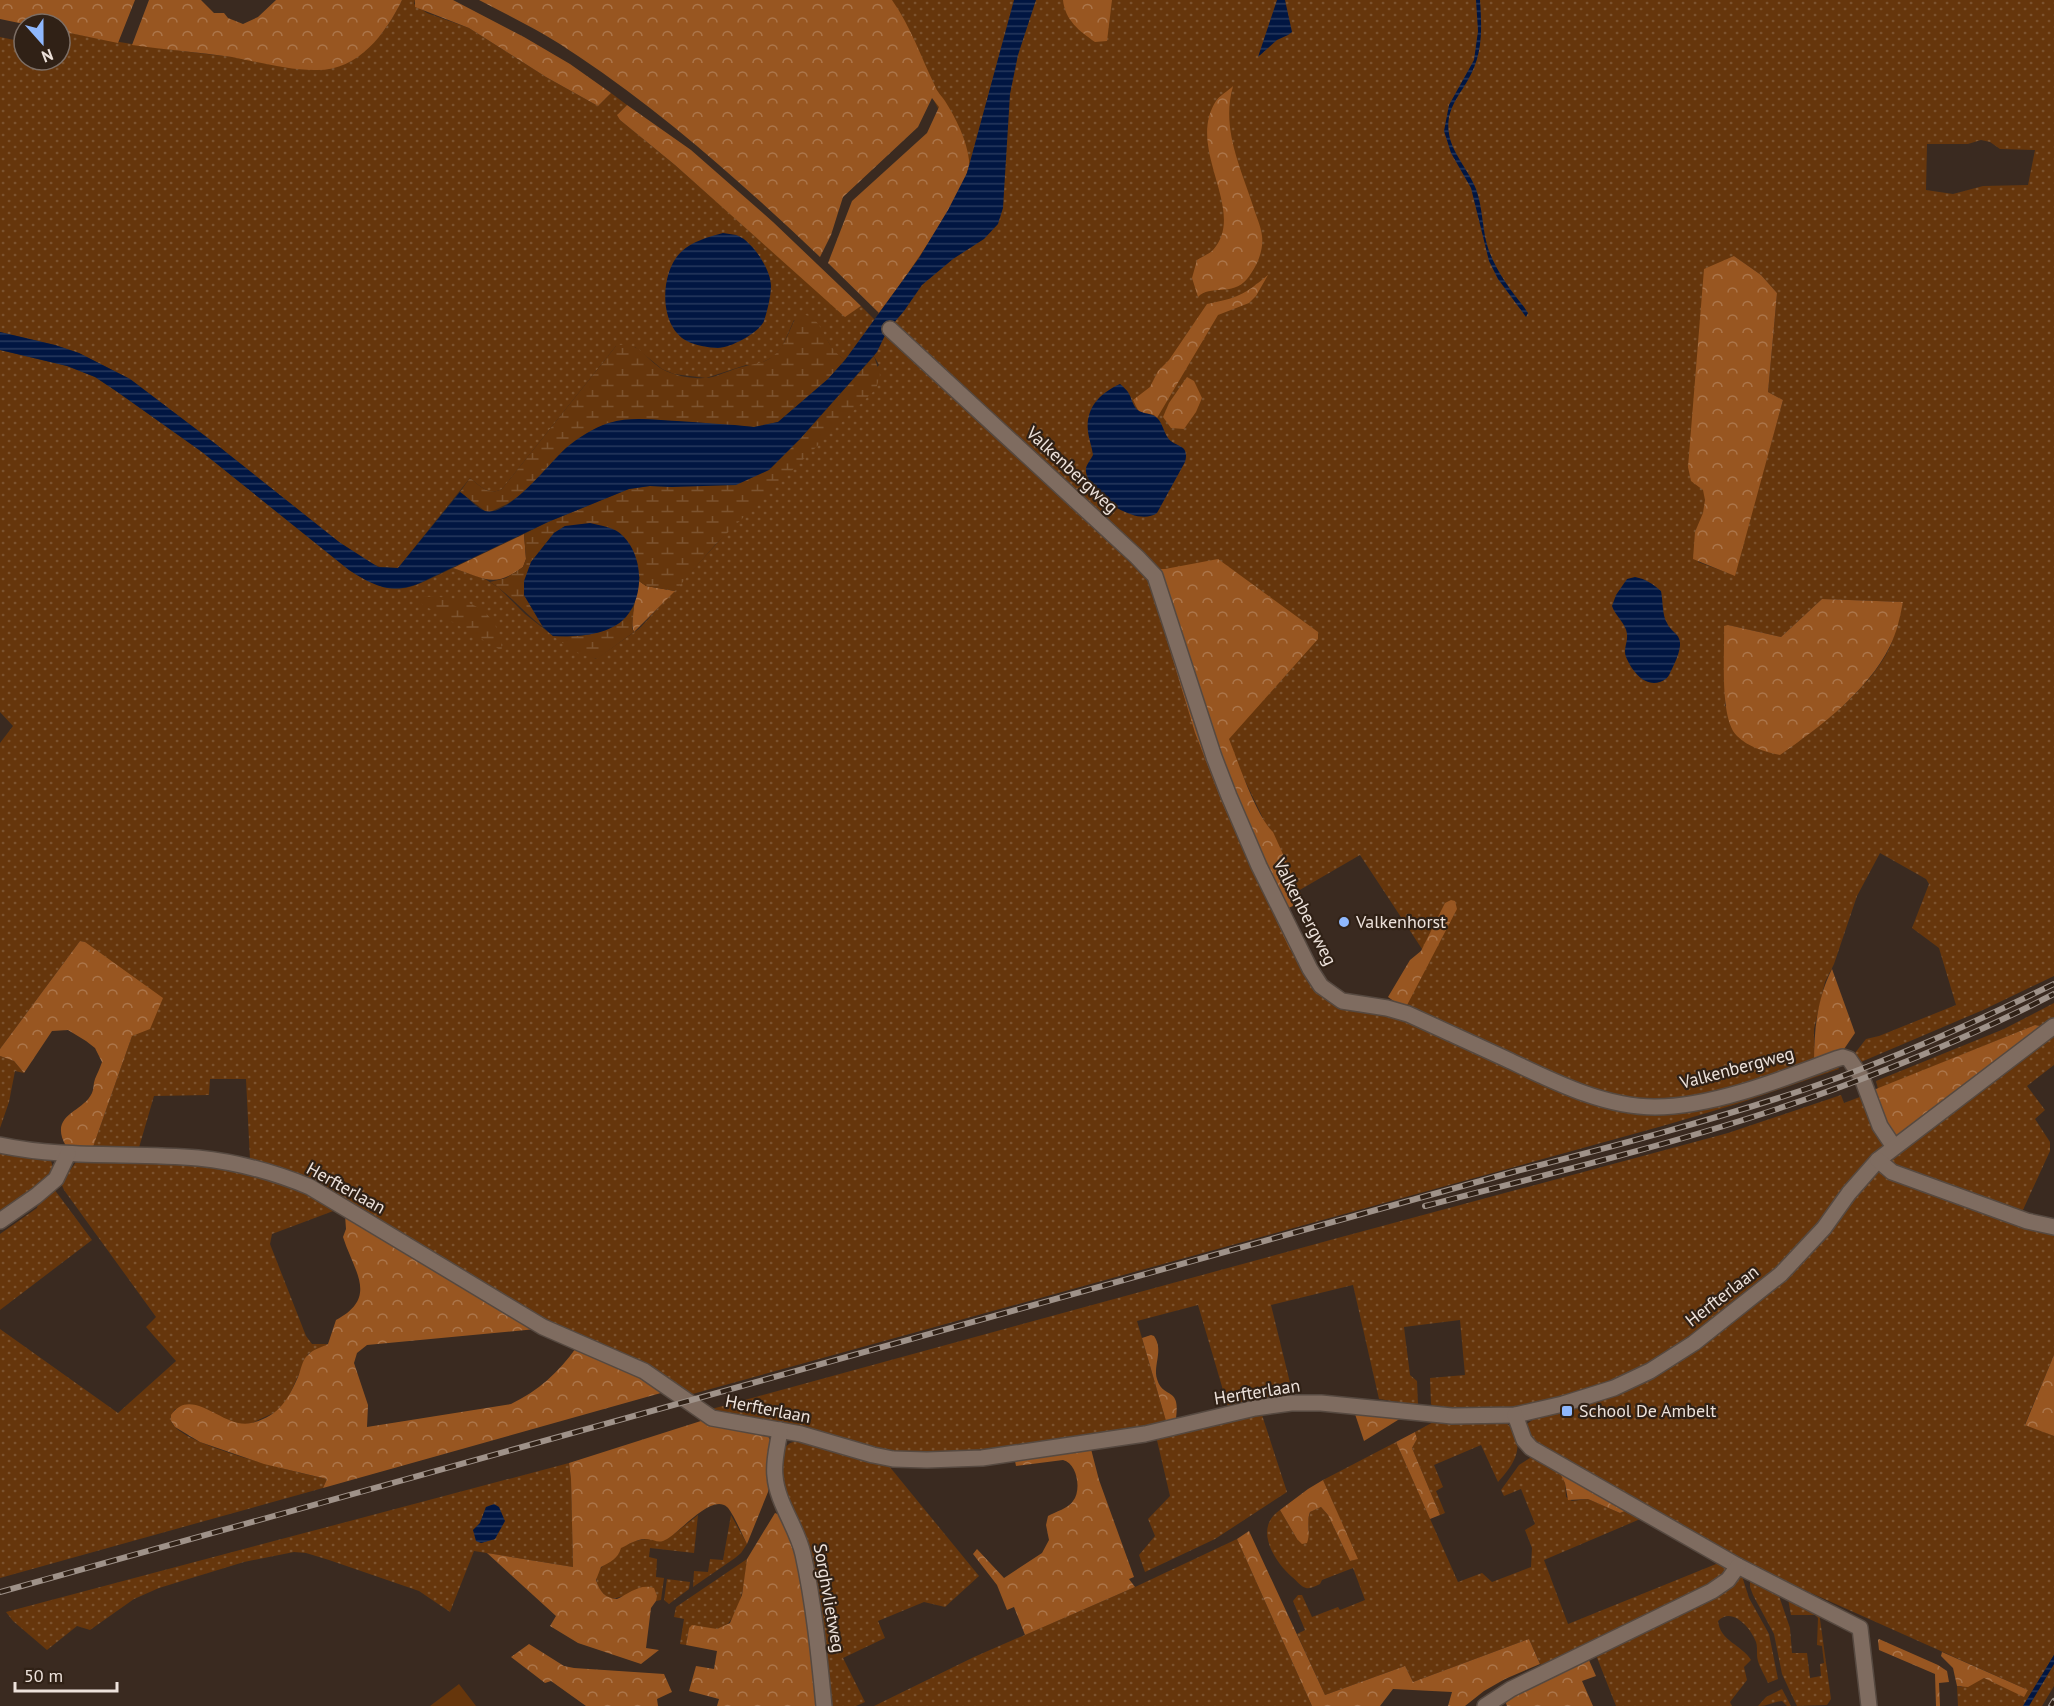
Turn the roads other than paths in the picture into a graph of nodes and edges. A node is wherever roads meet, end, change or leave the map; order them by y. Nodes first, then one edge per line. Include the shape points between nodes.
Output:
1 (890, 329) dead end
2 (2054, 1026) edge
3 (0, 1145) edge
4 (1893, 1147) junction
5 (68, 1154) junction
6 (1878, 1160) junction
7 (0, 1221) edge
8 (2054, 1227) edge
9 (1515, 1415) junction
10 (780, 1430) junction
11 (1738, 1566) junction
12 (824, 1706) edge
13 (1485, 1706) edge
14 (1869, 1706) edge

1 - 4 street, Valkenbergweg via 1155,576 1238,818 1299,949 1327,992 1342,1001 1408,1014 1572,1088 1641,1106 1691,1103 1761,1085 1843,1057 1860,1075 1880,1126
2 - 4 street, Herfterlaan
3 - 5 street, Herfterlaan
4 - 6 street, Herfterlaan
5 - 7 street via 56,1179
5 - 10 street, Herfterlaan via 198,1158 284,1176 310,1187 543,1326 644,1371 705,1414
6 - 8 street via 1892,1172
6 - 9 street, Herfterlaan via 1781,1274 1694,1343 1614,1388
9 - 10 street, Herfterlaan via 1452,1416 1331,1403 1290,1403 1145,1434 982,1458 927,1460 892,1459
9 - 11 street via 1531,1448
10 - 12 street, Sorghvlietweg via 775,1477 803,1555
11 - 13 street via 1718,1588 1511,1689
11 - 14 street via 1860,1628

